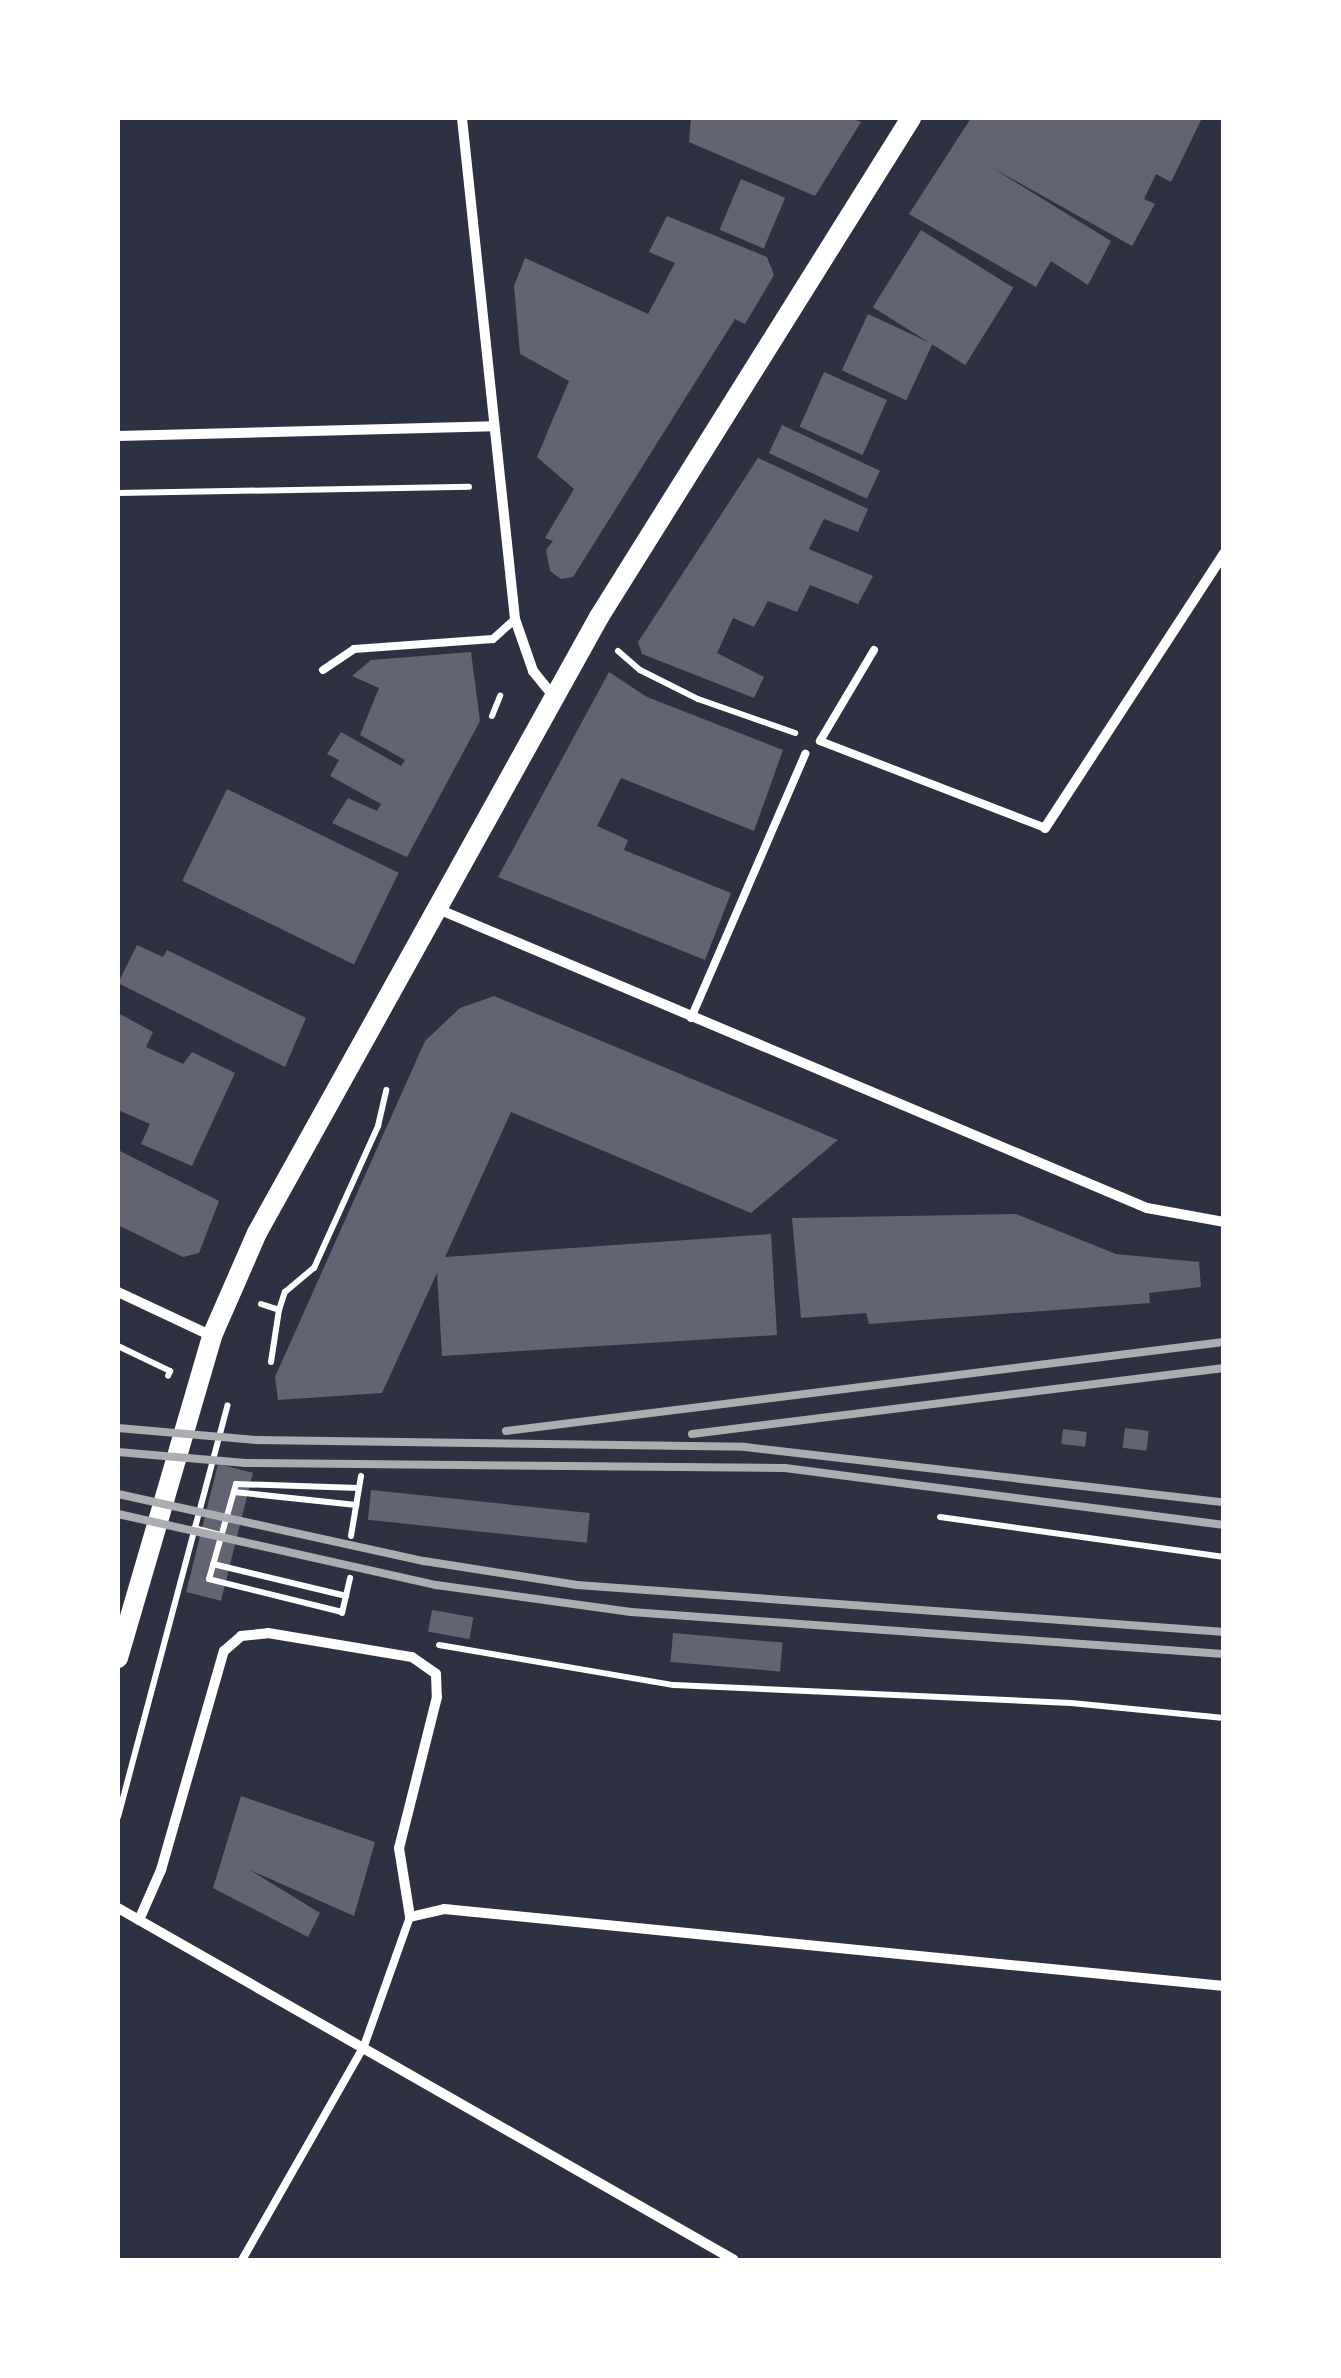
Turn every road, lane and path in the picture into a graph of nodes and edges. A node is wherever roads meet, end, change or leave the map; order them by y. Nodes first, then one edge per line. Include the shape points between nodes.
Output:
1 (462, 118) edge
2 (910, 118) edge
3 (494, 426) junction
4 (118, 436) edge
5 (469, 487) dead end
6 (118, 493) edge
7 (1224, 554) edge
8 (515, 618) junction
9 (874, 650) dead end
10 (618, 651) dead end
11 (323, 670) dead end
12 (500, 696) dead end
13 (554, 696) junction
14 (492, 716) dead end
15 (820, 741) junction
16 (804, 754) dead end
17 (1045, 828) joint
18 (437, 908) junction
19 (691, 1018) junction
20 (386, 1090) dead end
21 (1224, 1222) edge
22 (118, 1292) edge
23 (261, 1304) dead end
24 (279, 1310) junction
25 (212, 1336) junction
26 (118, 1346) edge
27 (272, 1362) dead end
28 (167, 1381) dead end
29 (228, 1405) dead end
30 (361, 1476) dead end
31 (359, 1488) junction
32 (234, 1492) junction
33 (356, 1505) junction
34 (940, 1518) dead end
35 (194, 1528) junction
36 (221, 1535) junction
37 (351, 1536) dead end
38 (1224, 1557) edge
39 (213, 1564) junction
40 (350, 1578) dead end
41 (346, 1596) junction
42 (342, 1612) junction
43 (340, 1625) dead end
44 (119, 1653) edge
45 (412, 1658) junction
46 (1224, 1718) edge
47 (118, 1817) edge
48 (118, 1908) edge
49 (410, 1917) junction
50 (138, 1920) junction
51 (1224, 1986) edge
52 (364, 2046) junction
53 (242, 2260) edge
54 (734, 2260) edge

1 - 3 street
2 - 13 main road
3 - 4 street
3 - 8 street
5 - 6 path
7 - 17 street
8 - 11 lane via 493,639 354,649
8 - 13 street via 533,671
9 - 15 lane
10 - 15 path via 698,699
12 - 14 path
13 - 18 main road
15 - 17 lane
16 - 19 lane
18 - 19 street
18 - 25 main road via 257,1233
19 - 21 street via 1147,1208
20 - 24 path via 378,1126 314,1268 286,1292
22 - 25 street
23 - 24 path
24 - 27 path
25 - 44 main road
26 - 28 path via 170,1371
29 - 35 path
30 - 31 path
31 - 32 path via 242,1484
31 - 33 path
32 - 33 path
32 - 36 path
33 - 37 path
34 - 38 path
35 - 36 path
35 - 47 path
36 - 39 path
39 - 41 path
39 - 42 path via 209,1579
40 - 41 path
41 - 42 path
42 - 43 path
45 - 46 path via 437,1644 674,1685
45 - 49 street via 430,1665 439,1685 399,1848
45 - 50 street via 268,1633 231,1643
48 - 50 street
49 - 51 street via 444,1909
49 - 52 lane
50 - 52 street
52 - 53 lane
52 - 54 street

